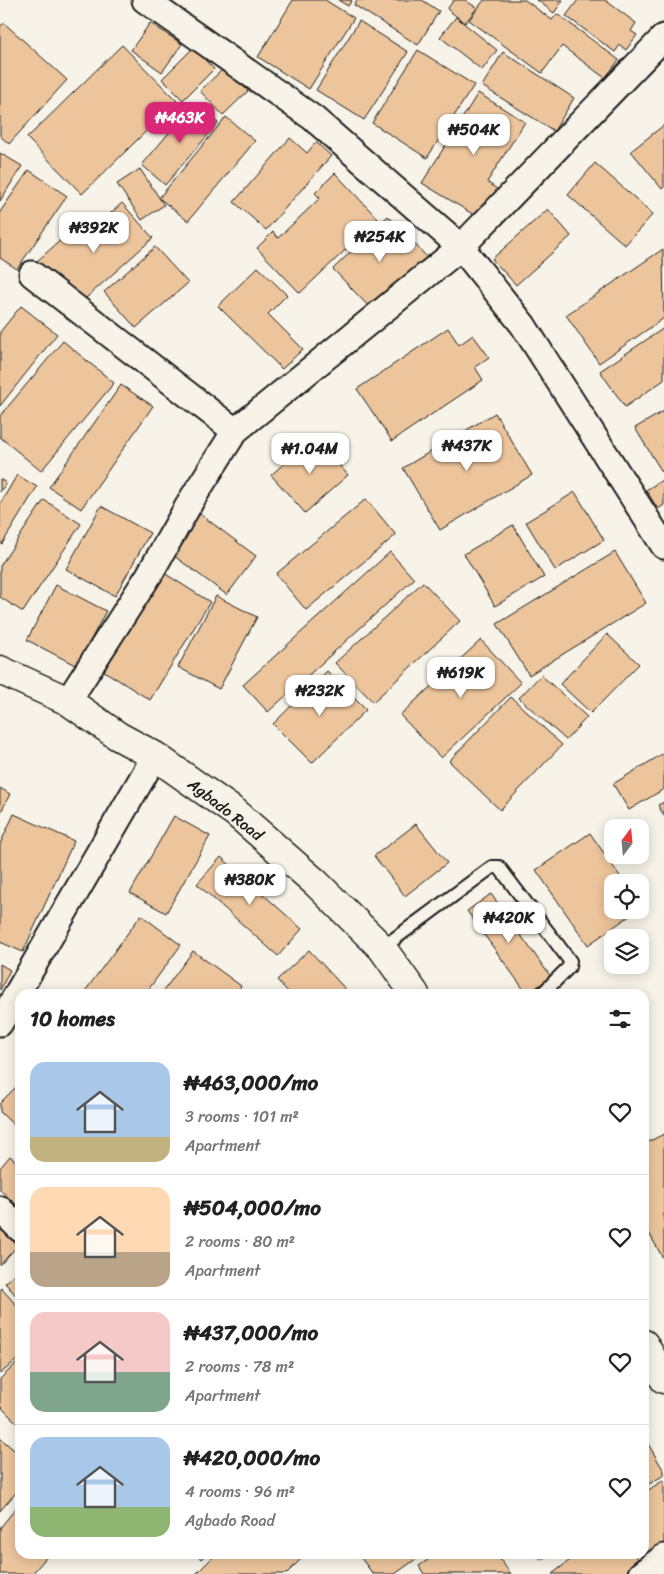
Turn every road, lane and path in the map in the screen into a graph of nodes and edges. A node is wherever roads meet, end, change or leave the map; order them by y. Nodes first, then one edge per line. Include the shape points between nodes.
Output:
1 (145, 0) edge
2 (664, 37) edge
3 (461, 247) junction
4 (32, 274) dead end
5 (235, 431) junction
6 (664, 546) edge
7 (0, 670) edge
8 (68, 701) junction
9 (155, 756) junction
10 (382, 948) junction
11 (20, 989) edge
12 (411, 989) edge
13 (547, 989) edge
14 (15, 997) edge
15 (0, 1023) edge
16 (0, 1209) edge
17 (15, 1224) edge
18 (649, 1353) edge
19 (664, 1379) edge
20 (664, 1557) edge
21 (641, 1574) edge

1 - 3 street via 314,118
2 - 3 street
3 - 5 street
3 - 6 street via 523,325
4 - 5 street
5 - 8 street via 149,575
7 - 8 main road, Agbado Road
8 - 9 main road, Agbado Road via 118,736
9 - 10 main road, Agbado Road via 236,813 316,883
9 - 11 street
10 - 12 main road, Agbado Road
10 - 13 lane via 492,866 498,867 570,961 569,967
14 - 15 street
16 - 17 street
18 - 19 main road
20 - 21 street

